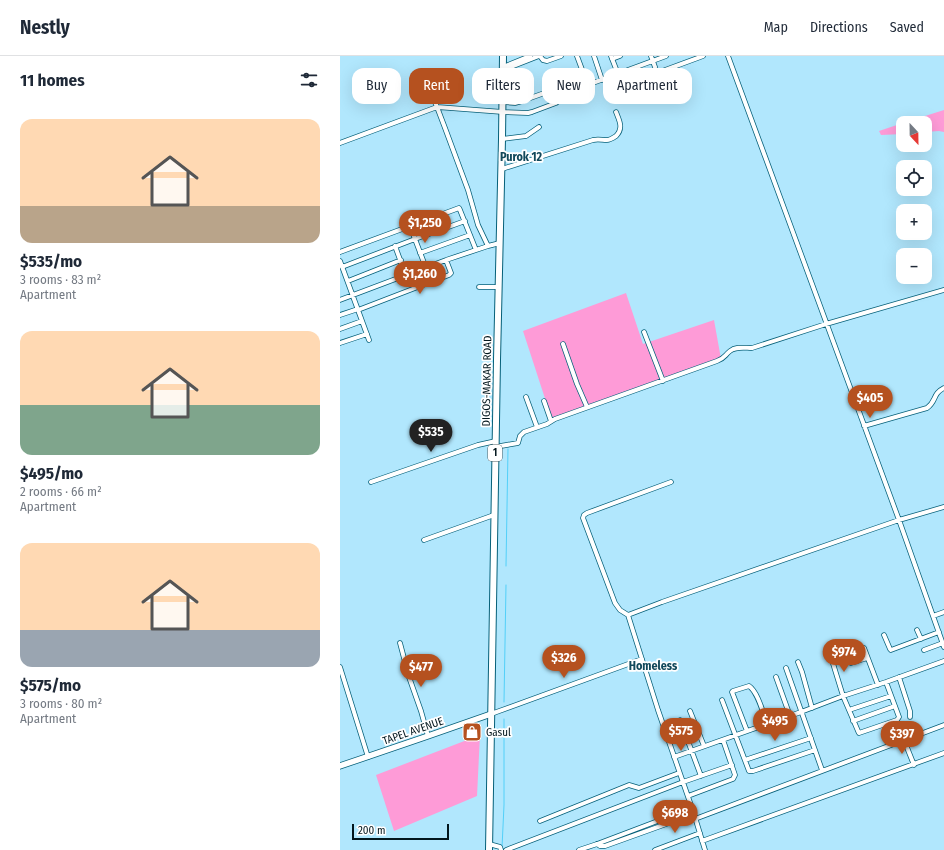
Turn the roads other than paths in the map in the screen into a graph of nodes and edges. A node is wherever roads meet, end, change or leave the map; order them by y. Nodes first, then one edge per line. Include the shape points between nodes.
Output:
1 (503, 56) edge
2 (530, 56) edge
3 (540, 56) edge
4 (561, 56) edge
5 (577, 56) edge
6 (594, 56) edge
7 (620, 56) edge
8 (651, 56) edge
9 (666, 56) edge
10 (703, 56) edge
11 (728, 56) edge
12 (612, 57) edge
13 (653, 61) junction
14 (655, 67) dead end
15 (503, 68) edge
16 (505, 68) edge
17 (506, 68) edge
18 (616, 68) edge
19 (634, 68) edge
20 (671, 68) edge
21 (602, 80) joint
22 (436, 104) edge
23 (503, 104) edge
24 (553, 104) edge
25 (437, 107) junction
26 (503, 112) junction
27 (616, 112) dead end
28 (539, 127) dead end
29 (502, 139) junction
30 (340, 143) edge
31 (502, 169) junction
32 (465, 221) junction
33 (410, 226) junction
34 (470, 234) junction
35 (415, 239) junction
36 (500, 243) junction
37 (395, 246) junction
38 (488, 246) junction
39 (476, 250) junction
40 (340, 252) edge
41 (420, 253) junction
42 (400, 260) junction
43 (446, 260) junction
44 (340, 261) edge
45 (342, 267) junction
46 (426, 268) junction
47 (406, 276) junction
48 (348, 281) junction
49 (479, 287) dead end
50 (499, 287) junction
51 (944, 290) edge
52 (353, 296) junction
53 (340, 300) edge
54 (358, 309) junction
55 (340, 315) edge
56 (362, 322) junction
57 (826, 324) junction
58 (340, 329) edge
59 (644, 332) dead end
60 (367, 334) junction
61 (369, 340) dead end
62 (340, 343) edge
63 (563, 344) dead end
64 (663, 381) junction
65 (944, 388) edge
66 (526, 398) dead end
67 (544, 401) dead end
68 (587, 407) junction
69 (551, 421) junction
70 (864, 426) junction
71 (537, 427) junction
72 (496, 444) junction
73 (371, 482) dead end
74 (671, 482) dead end
75 (944, 508) edge
76 (494, 515) junction
77 (899, 520) junction
78 (424, 540) dead end
79 (944, 612) edge
80 (628, 615) junction
81 (933, 616) junction
82 (917, 630) dead end
83 (939, 632) junction
84 (884, 635) dead end
85 (921, 639) junction
86 (400, 643) dead end
87 (944, 645) edge
88 (864, 648) dead end
89 (845, 650) dead end
90 (924, 650) dead end
91 (867, 658) junction
92 (642, 659) junction
93 (944, 661) edge
94 (798, 662) dead end
95 (851, 663) dead end
96 (340, 667) edge
97 (786, 668) dead end
98 (776, 677) dead end
99 (899, 677) junction
100 (886, 682) junction
101 (878, 685) junction
102 (843, 696) junction
103 (891, 696) junction
104 (722, 700) dead end
105 (895, 706) junction
106 (812, 708) junction
107 (849, 710) junction
108 (690, 711) dead end
109 (801, 712) junction
110 (491, 714) junction
111 (790, 716) junction
112 (910, 717) dead end
113 (680, 720) dead end
114 (853, 721) junction
115 (767, 724) junction
116 (944, 725) edge
117 (899, 730) dead end
118 (747, 731) junction
119 (736, 735) junction
120 (428, 736) junction
121 (811, 738) junction
122 (723, 740) junction
123 (903, 740) junction
124 (704, 746) junction
125 (692, 750) junction
126 (815, 750) junction
127 (944, 753) edge
128 (368, 757) junction
129 (674, 757) junction
130 (745, 760) junction
131 (732, 765) junction
132 (914, 765) junction
133 (340, 766) edge
134 (822, 770) junction
135 (679, 773) junction
136 (701, 776) junction
137 (683, 782) junction
138 (688, 796) junction
139 (692, 808) junction
140 (695, 816) junction
141 (540, 821) dead end
142 (700, 834) junction
143 (702, 841) junction
144 (597, 844) junction
145 (489, 847) edge
146 (501, 850) edge
147 (506, 850) edge
148 (580, 850) edge
149 (655, 850) edge
150 (705, 850) edge

1 - 15 main road, DIGOS-MAKAR ROAD / 1
2 - 16 street
3 - 4 street via 545,61
3 - 17 street
5 - 21 street via 588,84
6 - 21 street
7 - 12 street
8 - 13 street
9 - 13 street
10 - 20 street
11 - 57 street
12 - 18 street
13 - 14 street
13 - 19 street
22 - 25 street
23 - 26 main road, DIGOS-MAKAR ROAD / 1
24 - 26 street via 528,113
25 - 26 street
25 - 30 street
25 - 38 street via 468,190 478,225
26 - 29 main road, DIGOS-MAKAR ROAD / 1
27 - 31 street via 621,129 613,138 593,140
28 - 29 street via 526,136
29 - 31 main road, DIGOS-MAKAR ROAD / 1
31 - 36 main road, DIGOS-MAKAR ROAD / 1
32 - 33 street via 460,209 457,208
32 - 34 street
32 - 35 street
33 - 35 street
33 - 40 street
34 - 39 street
34 - 41 street
35 - 37 street
35 - 41 street
36 - 38 street
36 - 50 main road, DIGOS-MAKAR ROAD / 1
37 - 42 street
37 - 45 street
38 - 39 street
39 - 43 street
41 - 46 street
42 - 47 street
42 - 48 street
43 - 46 street
43 - 54 street via 450,275
44 - 45 street
45 - 48 street
46 - 47 street
47 - 52 street
48 - 52 street
49 - 50 street
50 - 72 main road, DIGOS-MAKAR ROAD / 1
51 - 57 street
52 - 53 street
52 - 54 street
54 - 55 street
54 - 56 street
56 - 58 street
56 - 60 street
57 - 64 street via 752,348 732,350 717,361
57 - 70 street
59 - 64 street
60 - 61 street
60 - 62 street
63 - 68 street
64 - 68 street
65 - 70 street via 937,393 934,402 927,408
66 - 71 street
67 - 69 street
68 - 69 street
69 - 71 street
70 - 77 street
71 - 72 street via 521,434 518,443
72 - 73 street via 478,445
72 - 76 main road, DIGOS-MAKAR ROAD / 1
74 - 80 street via 583,516 615,604
75 - 77 street
76 - 78 street
76 - 110 main road, DIGOS-MAKAR ROAD / 1
77 - 80 street
77 - 81 street
79 - 81 street
80 - 92 street
81 - 83 street
82 - 85 street
83 - 85 street
83 - 87 street
84 - 85 street via 891,650
86 - 120 street
87 - 90 street
88 - 91 street
89 - 102 street via 832,654 831,657
91 - 95 street
91 - 101 street
92 - 110 street
92 - 129 street
93 - 99 street
94 - 106 street
96 - 128 street
97 - 109 street
98 - 111 street
99 - 100 street
99 - 112 street
100 - 101 street
100 - 103 street
101 - 102 street
102 - 106 street
102 - 107 street
103 - 105 street
103 - 107 street
104 - 119 street
105 - 114 street
105 - 114 street via 899,717 897,720 860,733
106 - 109 street
107 - 114 street
108 - 124 street
109 - 111 street
109 - 121 street
110 - 120 street, TAPEL AVENUE
110 - 145 main road, DIGOS-MAKAR ROAD / 1
111 - 115 street
113 - 125 street
115 - 118 street
115 - 118 street via 759,701 752,689 745,686 732,692
116 - 123 street
117 - 123 street
118 - 119 street
119 - 122 street
119 - 130 street
120 - 128 street, TAPEL AVENUE
121 - 126 street
121 - 130 street
122 - 124 street
122 - 131 street
123 - 132 street
123 - 134 street
124 - 125 street
125 - 129 street
125 - 136 street
126 - 130 street via 751,771 748,770
126 - 134 street
127 - 132 street
128 - 133 street, TAPEL AVENUE
129 - 135 street
131 - 136 street
131 - 138 street via 733,779
132 - 143 street
134 - 140 street
135 - 137 street
135 - 141 street via 639,788 628,786
136 - 137 street
137 - 138 street
137 - 147 street
138 - 139 street
139 - 140 street
139 - 144 street
140 - 142 street
140 - 144 street via 602,847
142 - 143 street
142 - 149 street
143 - 150 street
144 - 148 street
145 - 146 street via 500,847

